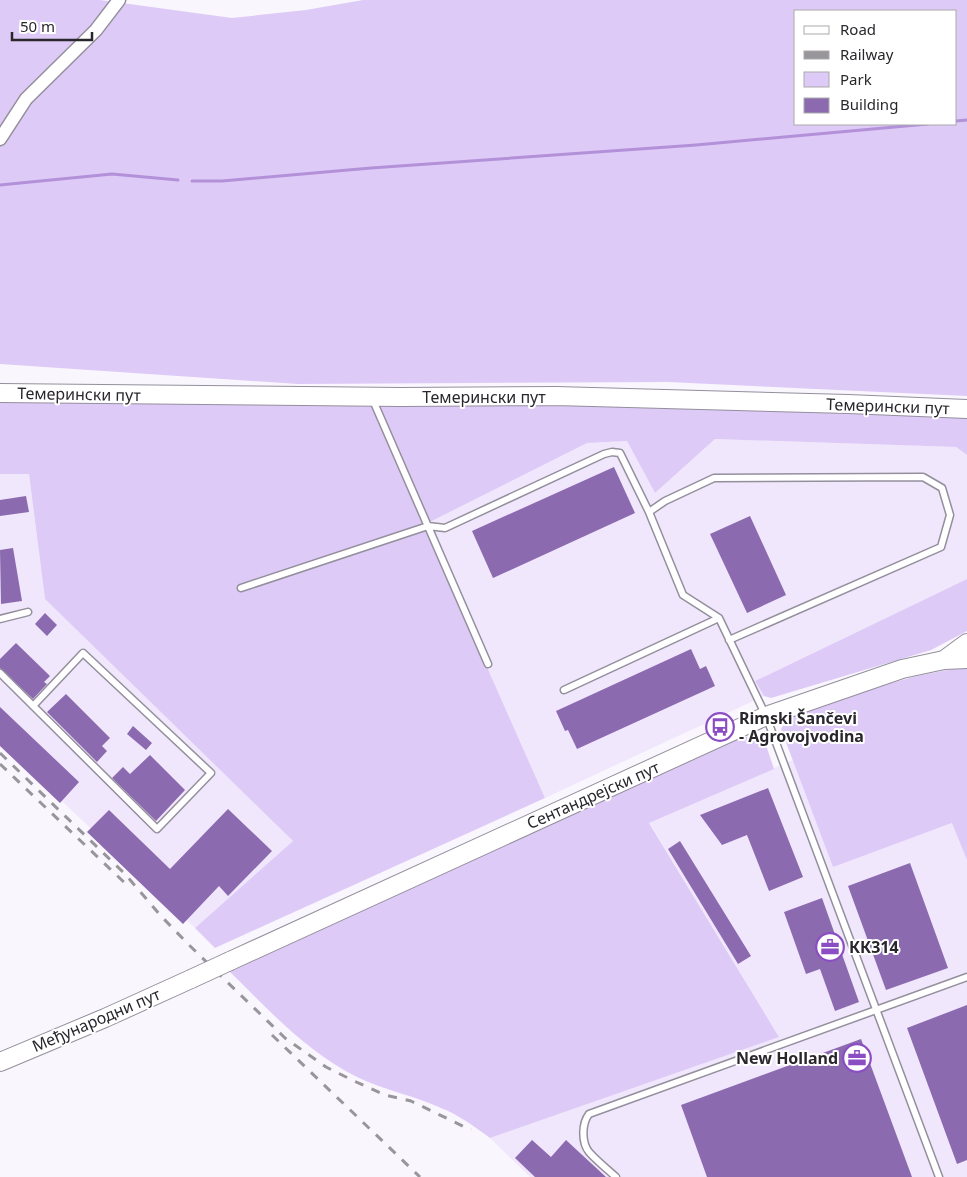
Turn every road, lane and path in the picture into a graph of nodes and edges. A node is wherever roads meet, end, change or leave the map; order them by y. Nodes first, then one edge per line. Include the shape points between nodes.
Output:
1 (119, 0) edge
2 (0, 140) edge
3 (0, 393) edge
4 (372, 397) junction
5 (967, 409) edge
6 (649, 512) junction
7 (428, 526) junction
8 (241, 588) dead end
9 (28, 612) dead end
10 (719, 618) junction
11 (0, 619) edge
12 (729, 640) junction
13 (967, 644) edge
14 (967, 659) edge
15 (944, 660) junction
16 (488, 664) dead end
17 (0, 673) edge
18 (564, 690) dead end
19 (34, 706) junction
20 (766, 716) junction
21 (967, 977) edge
22 (191, 979) joint
23 (876, 1011) junction
24 (0, 1062) edge
25 (616, 1177) edge
26 (939, 1177) edge

1 - 2 street via 96,30 26,99
3 - 4 main road, Темерински пут
4 - 5 main road, Темерински пут via 648,398
4 - 7 lane
6 - 7 lane via 620,454 612,452 445,528
6 - 10 lane via 683,595
6 - 12 lane via 714,478 923,477 942,488 950,515 941,547
7 - 8 lane
7 - 16 lane
9 - 11 lane
10 - 12 lane
10 - 18 lane
12 - 20 lane
13 - 15 main road
14 - 15 main road, Сентандрејски пут
15 - 20 main road, Сентандрејски пут via 902,669
17 - 19 lane
19 - 19 lane via 157,829 211,774 83,653
20 - 22 main road, Сентандрејски пут, bridge
20 - 23 lane
21 - 23 lane
22 - 24 main road, Међународни пут
23 - 25 lane via 589,1114 584,1120 588,1150
23 - 26 lane

